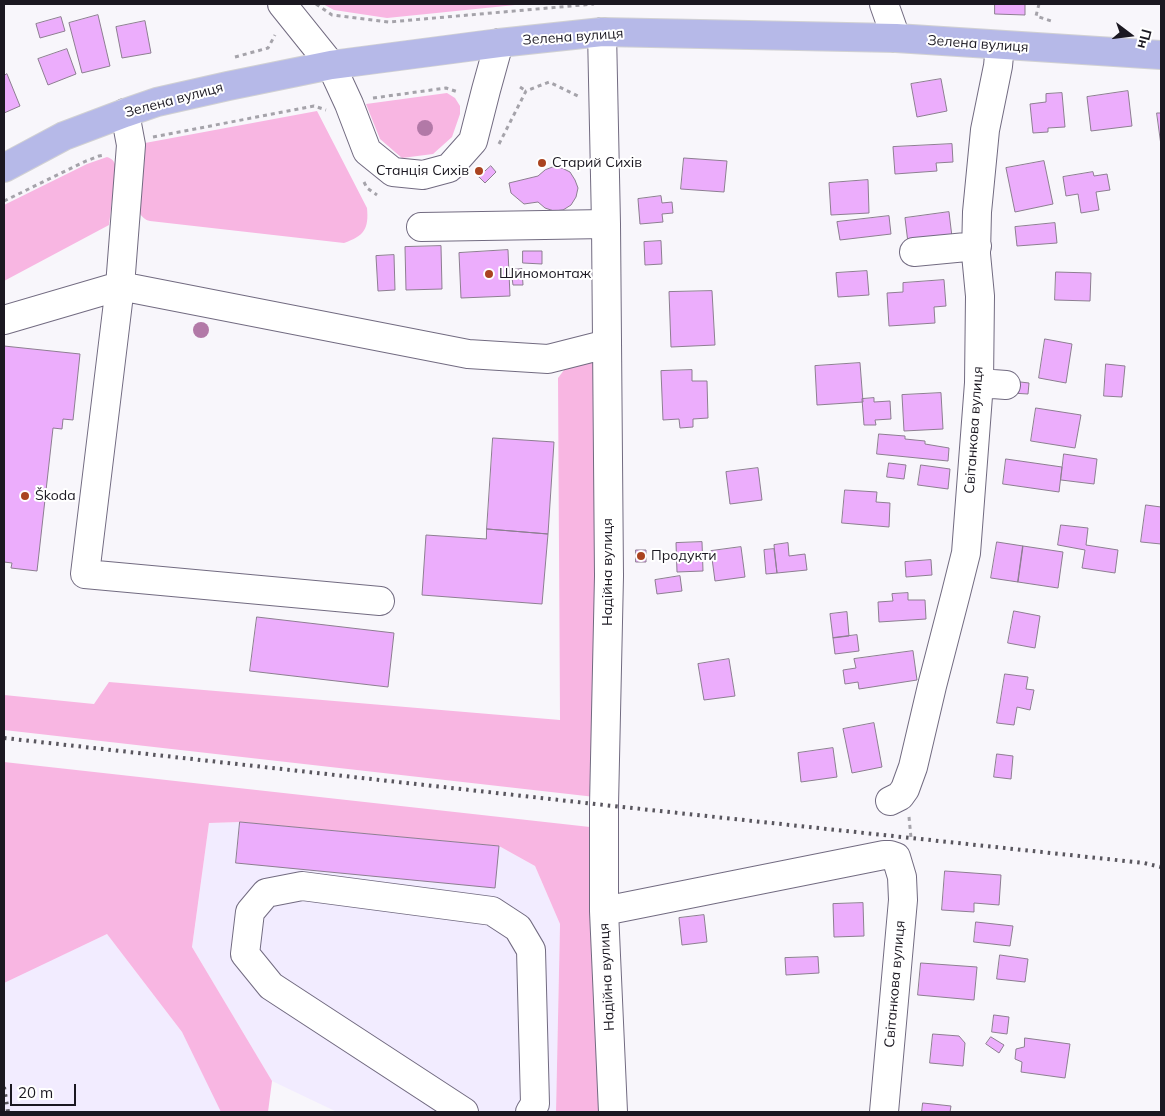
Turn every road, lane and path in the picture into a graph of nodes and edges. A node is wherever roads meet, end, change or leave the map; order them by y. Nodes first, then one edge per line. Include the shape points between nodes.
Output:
1 (282, 4) edge
2 (316, 4) edge
3 (594, 4) edge
4 (884, 4) edge
5 (602, 32) junction
6 (896, 38) junction
7 (499, 43) junction
8 (1000, 45) junction
9 (1161, 55) edge
10 (331, 65) junction
11 (520, 87) dead end
12 (526, 91) junction
13 (458, 92) dead end
14 (365, 99) dead end
15 (587, 100) dead end
16 (327, 111) dead end
17 (125, 112) junction
18 (145, 138) dead end
19 (497, 148) dead end
20 (108, 155) dead end
21 (4, 168) edge
22 (4, 201) edge
23 (606, 224) junction
24 (421, 227) dead end
25 (977, 246) junction
26 (914, 252) dead end
27 (120, 286) junction
28 (4, 320) edge
29 (607, 344) junction
30 (979, 383) junction
31 (1006, 385) dead end
32 (380, 600) dead end
33 (895, 798) joint
34 (897, 860) junction
35 (604, 911) junction
36 (464, 1112) edge
37 (530, 1112) edge
38 (613, 1112) edge
39 (884, 1112) edge

1 - 10 street
2 - 3 path via 332,15 390,22
4 - 6 street
5 - 6 main road, Зелена вулиця
5 - 7 main road, Зелена вулиця
5 - 23 street, Надійна вулиця
6 - 8 main road, Зелена вулиця
7 - 10 main road, Зелена вулиця
7 - 10 street via 474,141 449,168 423,175 393,172 367,151
8 - 9 main road, Зелена вулиця
8 - 25 street, Світанкова вулиця via 985,130
10 - 17 main road, Зелена вулиця
11 - 12 path
12 - 15 path via 549,82
12 - 19 path
13 - 14 path via 446,88
16 - 18 path via 314,106
17 - 21 main road, Зелена вулиця via 64,136
17 - 27 street via 131,145
20 - 22 path via 86,161
23 - 24 street
23 - 29 street, Надійна вулиця
25 - 26 street
25 - 30 street, Світанкова вулиця
27 - 28 street
27 - 29 street via 468,354 548,359
27 - 32 street via 85,574
29 - 35 street, Надійна вулиця via 609,576
30 - 31 street
30 - 33 street, Світанкова вулиця via 966,553 913,767 905,789
33 - 34 path via 908,813 911,838
34 - 35 street via 884,855
34 - 39 street, Світанкова вулиця via 903,900
35 - 38 street, Надійна вулиця
36 - 37 street via 271,986 246,954 250,912 266,892 302,886 492,911 518,928 531,950 535,1104

